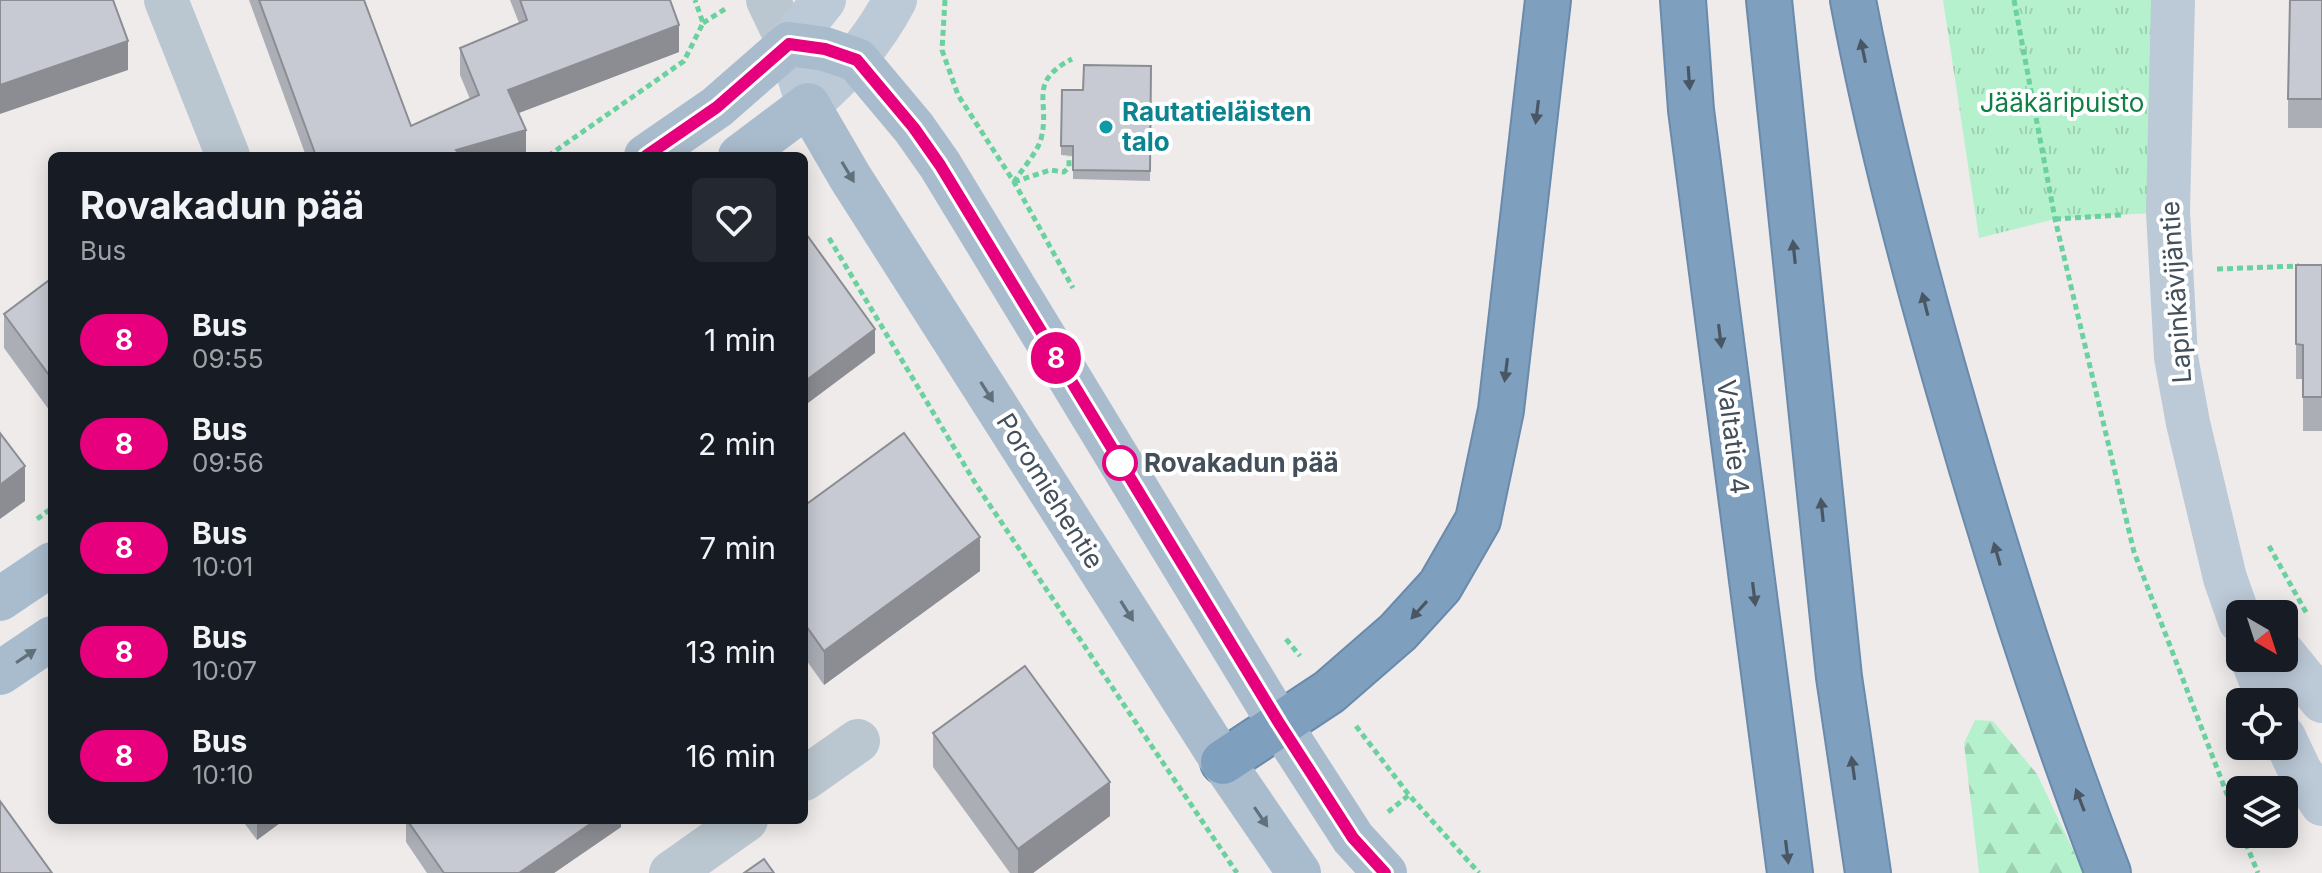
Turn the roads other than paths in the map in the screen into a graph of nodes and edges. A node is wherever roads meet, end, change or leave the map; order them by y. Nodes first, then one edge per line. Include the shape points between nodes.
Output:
1 (166, 0) edge
2 (768, 0) edge
3 (824, 0) edge
4 (895, 0) edge
5 (1548, 0) edge
6 (1683, 0) edge
7 (1769, 0) edge
8 (1853, 0) edge
9 (2173, 0) edge
10 (789, 44) junction
11 (857, 60) junction
12 (808, 105) junction
13 (226, 152) edge
14 (652, 152) edge
15 (745, 152) edge
16 (48, 567) edge
17 (2225, 578) junction
18 (0, 599) edge
19 (2233, 600) edge
20 (2242, 600) edge
21 (2299, 640) edge
22 (48, 641) edge
23 (0, 673) edge
24 (2322, 701) edge
25 (1279, 723) junction
26 (858, 741) dead end
27 (2295, 760) edge
28 (1223, 762) junction
29 (808, 776) edge
30 (2322, 804) edge
31 (740, 824) edge
32 (671, 873) edge
33 (1299, 873) edge
34 (1385, 873) edge
35 (1790, 873) edge
36 (1868, 873) edge
37 (2108, 873) edge

1 - 13 street
2 - 10 street
3 - 10 main road
4 - 11 main road
5 -> 25 highway via 1501,410 1478,520 1420,610 1329,692
6 -> 35 highway, Valtatie 4 via 1691,110
36 -> 7 highway via 1838,661
37 -> 8 highway via 2008,593 1968,457 1929,321
9 - 17 main road, Lapinkävijäntie via 2168,212 2176,357
10 - 11 main road
10 - 12 main road, Poromiehentie
10 - 14 main road via 717,107
11 - 12 main road
11 - 25 main road via 940,165
12 - 15 main road
12 -> 28 main road, Poromiehentie
16 - 18 main road
17 - 19 main road, Lapinkävijäntie
17 - 20 main road, Lapinkävijäntie
21 - 24 main road
23 -> 22 main road
25 - 28 highway
25 - 34 main road via 1353,838
26 - 29 street
27 - 30 main road
28 -> 33 main road, Poromiehentie
31 - 32 street

